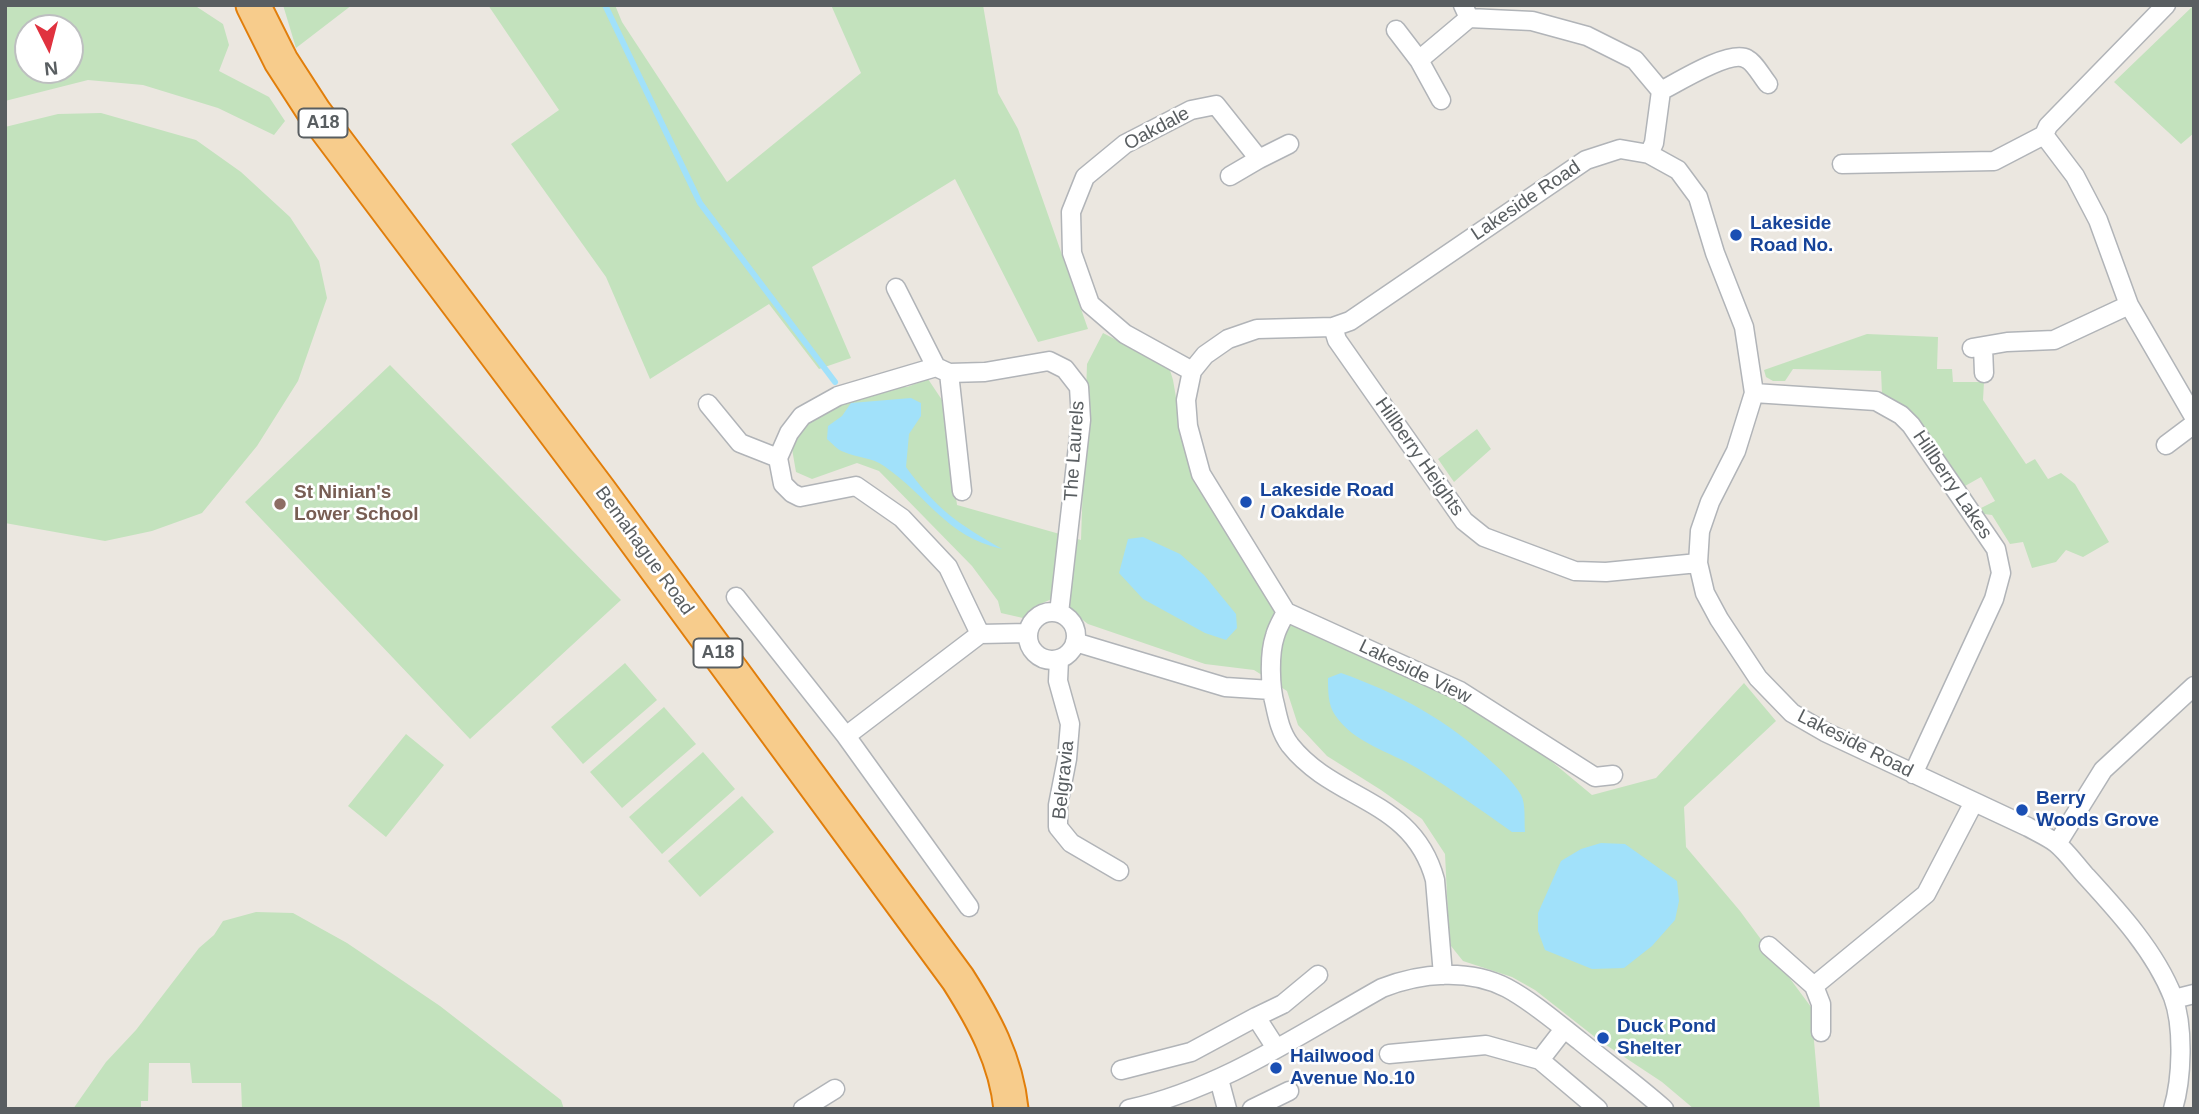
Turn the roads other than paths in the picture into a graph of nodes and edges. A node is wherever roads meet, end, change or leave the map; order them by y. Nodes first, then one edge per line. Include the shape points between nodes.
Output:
1 (253, 5) edge
2 (2166, 5) edge
3 (1466, 12) edge
4 (1396, 30) dead end
5 (1419, 60) junction
6 (1768, 84) dead end
7 (1661, 91) junction
8 (1441, 100) dead end
9 (2044, 135) junction
10 (1289, 144) dead end
11 (1649, 154) junction
12 (1259, 159) junction
13 (1842, 164) dead end
14 (1230, 176) dead end
15 (896, 288) dead end
16 (2129, 305) junction
17 (1333, 327) junction
18 (943, 370) junction
19 (1192, 371) junction
20 (1984, 373) dead end
21 (1754, 393) junction
22 (708, 404) dead end
23 (2194, 417) edge
24 (2194, 424) edge
25 (2166, 445) dead end
26 (778, 458) junction
27 (961, 491) dead end
28 (1698, 563) junction
29 (738, 608) dead end
30 (1286, 612) junction
31 (1059, 613) junction
32 (1028, 633) junction
33 (980, 634) junction
34 (1075, 642) junction
35 (1059, 659) junction
36 (1271, 690) junction
37 (2190, 697) edge
38 (846, 736) junction
39 (1913, 774) junction
40 (1613, 775) dead end
41 (1974, 802) junction
42 (2057, 844) junction
43 (1119, 871) dead end
44 (959, 891) junction
45 (945, 904) dead end
46 (969, 907) dead end
47 (1769, 946) dead end
48 (1318, 975) dead end
49 (1443, 975) junction
50 (1814, 986) junction
51 (2194, 994) edge
52 (2174, 999) junction
53 (1256, 1017) junction
54 (1564, 1029) junction
55 (1821, 1032) dead end
56 (1276, 1048) junction
57 (1389, 1054) dead end
58 (1540, 1060) junction
59 (1121, 1070) dead end
60 (1219, 1079) junction
61 (835, 1089) dead end
62 (1289, 1091) dead end
63 (803, 1109) edge
64 (1010, 1109) edge
65 (1129, 1109) edge
66 (1227, 1109) edge
67 (1252, 1109) edge
68 (1598, 1109) edge
69 (1664, 1109) edge
70 (2173, 1109) edge

1 - 64 highway, Bemahague Road / A18 via 314,112 592,480 958,979 992,1038
2 - 9 street
3 - 5 street
3 - 7 street via 1532,21 1587,36 1635,60
4 - 5 street
5 - 8 street
6 - 7 street via 1747,59 1735,56
7 - 11 street
9 - 13 street via 1994,161
9 - 16 street via 2075,176 2098,220
10 - 12 street
11 - 17 street, Lakeside Road via 1620,149 1586,160 1350,321
11 - 21 street, Lakeside Road via 1678,170 1698,197 1744,327
12 - 14 street
12 - 19 street, Oakdale via 1216,105 1191,110 1125,144 1085,177 1071,212 1072,253 1090,304 1125,334
15 - 18 street
16 - 20 street via 2054,340 1977,347
16 - 23 street
17 - 19 street, Lakeside Road via 1257,329 1228,339
17 - 28 street, Hillberry Heights via 1337,340 1464,521 1485,537 1574,571
18 - 26 street, The Laurels via 838,396 802,416
18 - 27 street
18 - 31 street, The Laurels via 985,372 1049,361 1065,369 1079,387 1081,420
19 - 30 street via 1186,400 1188,426 1201,474
21 - 28 street, Lakeside Road via 1736,451 1700,531
21 - 39 street, Hillberry Lakes via 1876,401 1891,408 1911,425 1996,549 2001,573 1994,599
22 - 26 street via 740,443
24 - 25 street
26 - 33 street via 783,484 792,494 800,497 856,486 902,517 948,567
28 - 39 street, Lakeside Road via 1705,593 1719,619 1758,678 1793,713
29 - 38 street
30 - 36 street via 1274,638
30 - 40 street, Lakeside View via 1461,691 1595,777
31 - 32 street via 1040,616
31 - 34 street via 1071,621
32 - 33 street
32 - 35 street via 1037,654
33 - 38 street
34 - 35 street
34 - 36 street via 1225,687
35 - 43 street, Belgravia via 1058,681 1070,724 1058,827 1071,843
36 - 49 street via 1290,744 1334,783 1394,817 1431,865
37 - 42 street via 2103,770
38 - 44 street
39 - 41 street, Lakeside Road
41 - 42 street, Lakeside Road
41 - 50 street via 1926,894
42 - 52 street, Lakeside Road via 2138,938
44 - 45 street
44 - 46 street
47 - 50 street
48 - 53 street via 1283,1004
49 - 54 street via 1470,976 1505,987
49 - 56 street via 1402,980 1382,988
50 - 55 street via 1821,1004
51 - 52 street
52 - 70 street, Lakeside Road via 2180,1069
53 - 56 street
53 - 59 street via 1191,1052
54 - 58 street
54 - 69 street
56 - 60 street
57 - 58 street via 1486,1045
58 - 68 street
60 - 65 street
60 - 66 street
61 - 63 street
62 - 67 street

